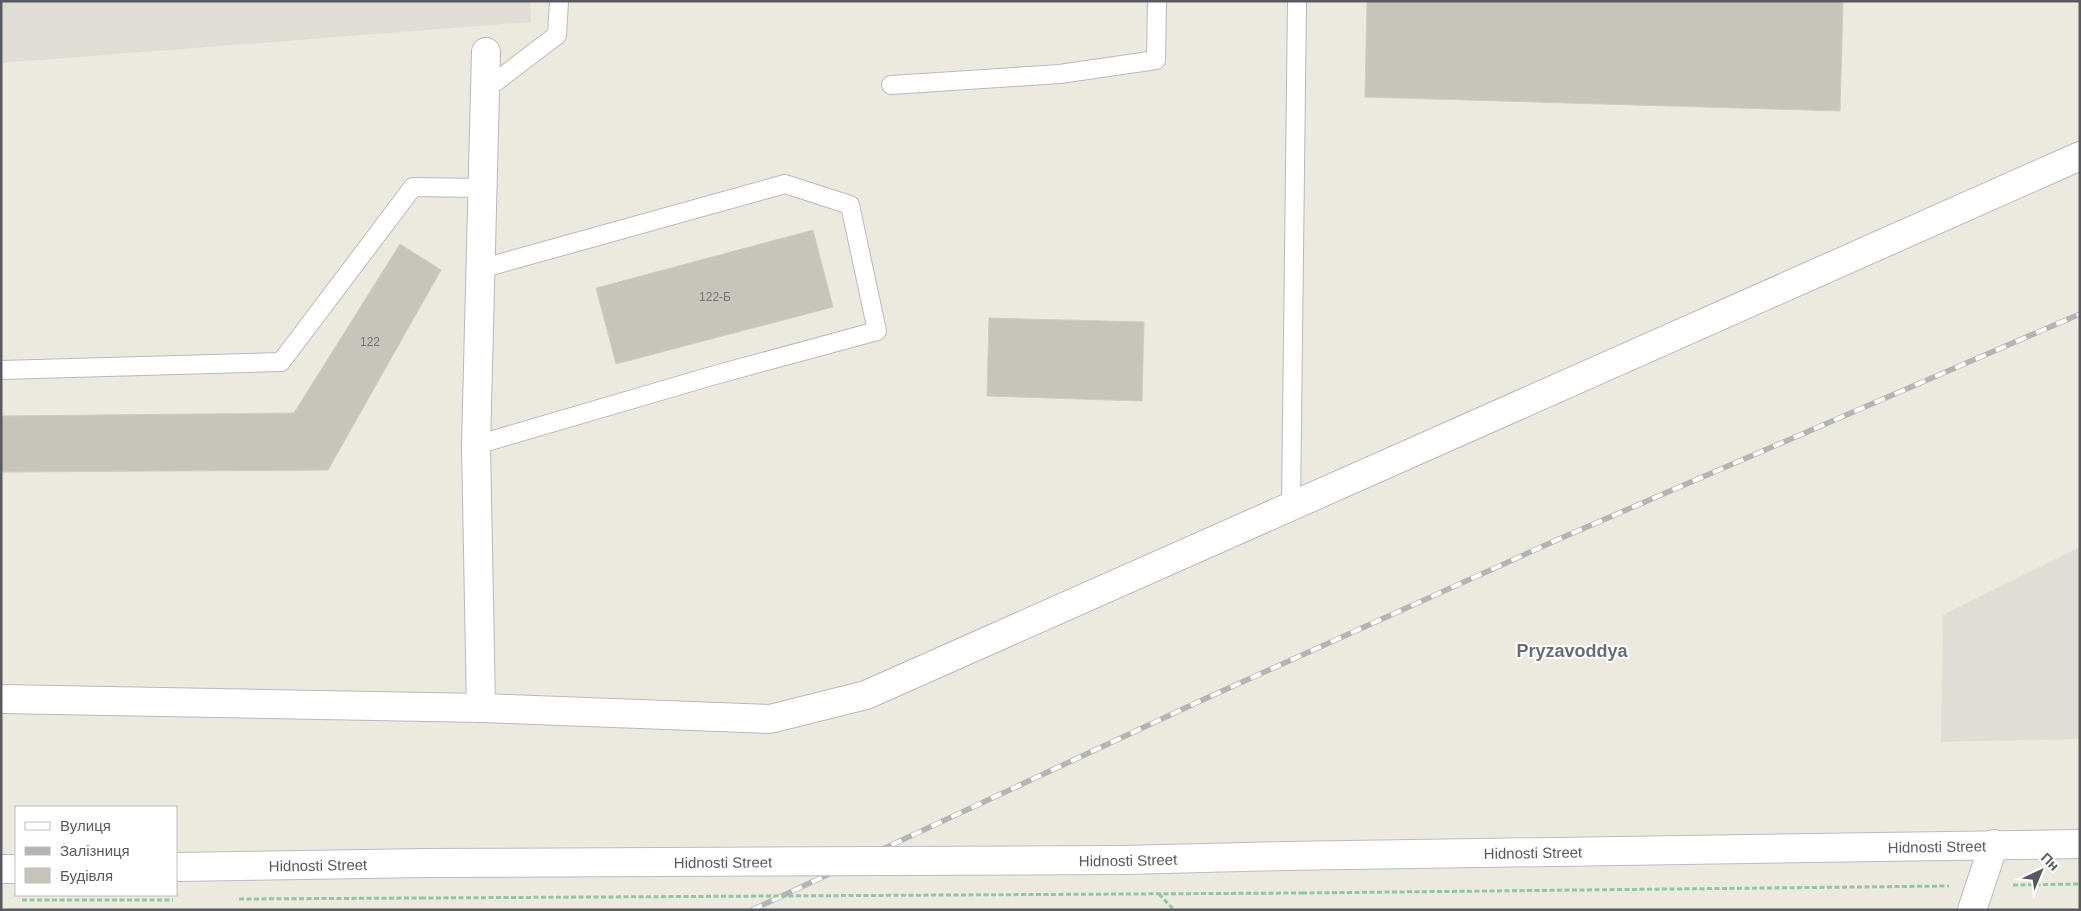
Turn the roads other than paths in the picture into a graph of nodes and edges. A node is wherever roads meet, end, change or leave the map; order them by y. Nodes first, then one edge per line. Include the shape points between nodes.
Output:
1 (559, 1) edge
2 (1157, 1) edge
3 (1297, 1) edge
4 (486, 52) dead end
5 (891, 85) dead end
6 (485, 90) junction
7 (2080, 156) edge
8 (482, 188) junction
9 (480, 269) junction
10 (1, 370) edge
11 (476, 444) junction
12 (1291, 507) junction
13 (1, 700) edge
14 (480, 708) junction
15 (1994, 844) junction
16 (2080, 844) edge
17 (178, 867) edge
18 (1, 869) edge
19 (15, 869) edge
20 (1976, 898) edge

1 - 6 lane via 557,35
2 - 5 lane via 1156,60 1060,74
3 - 12 lane
4 - 6 street
6 - 8 street
7 - 12 street
8 - 9 street
8 - 10 lane via 413,187 281,362
9 - 11 street
9 - 11 lane via 785,184 850,205 877,331
11 - 14 street
12 - 14 street via 866,695 770,719
13 - 14 street
15 - 16 street, Hidnosti Street
15 - 17 street, Hidnosti Street, bridge via 1115,860
15 - 20 street
18 - 19 street

